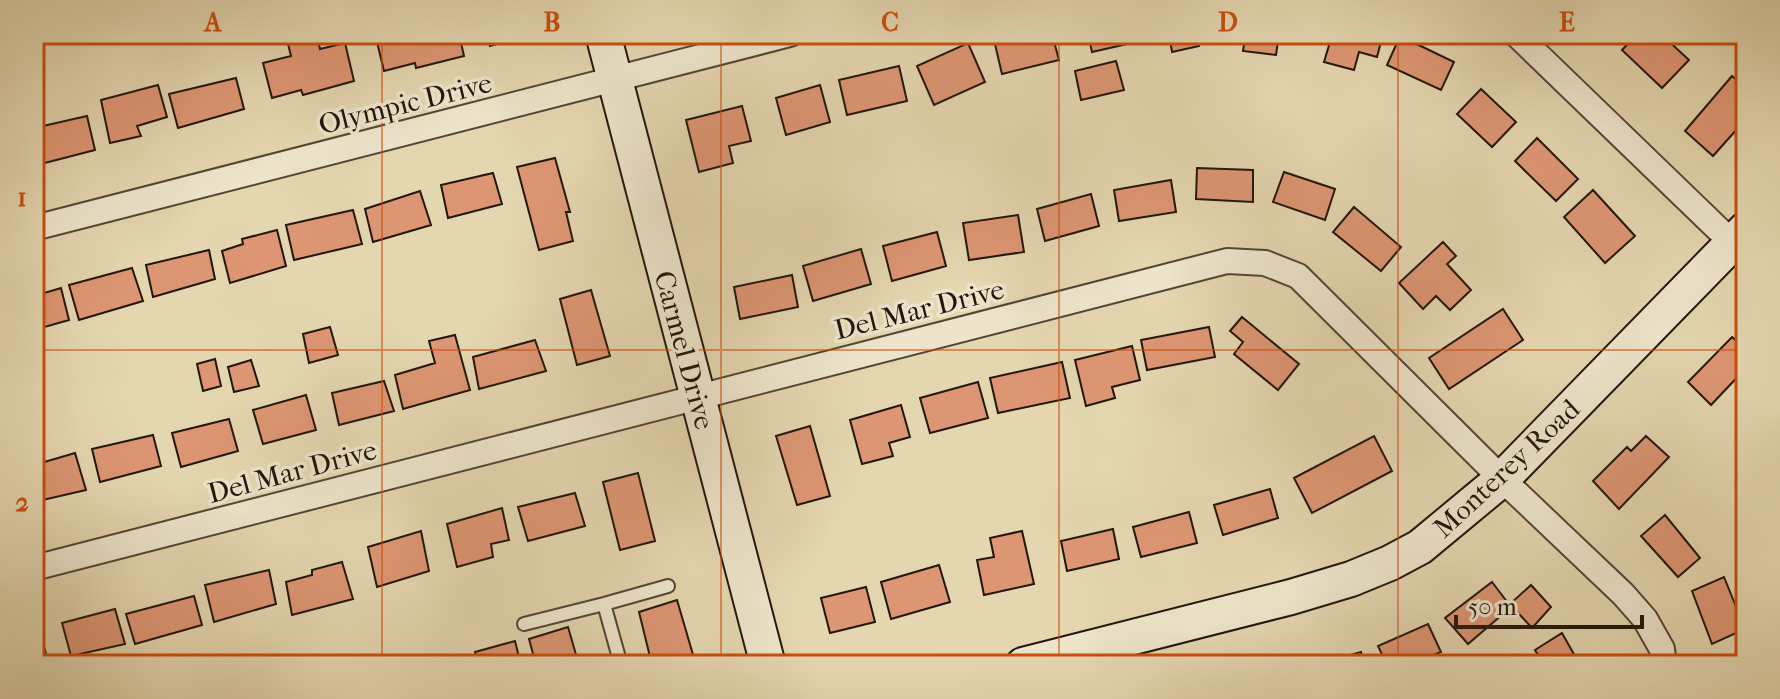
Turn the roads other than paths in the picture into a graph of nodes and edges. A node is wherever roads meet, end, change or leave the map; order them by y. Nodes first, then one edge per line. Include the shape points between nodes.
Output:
1 (603, 34) edge
2 (790, 34) edge
3 (1516, 34) edge
4 (615, 80) junction
5 (34, 228) edge
6 (1742, 242) edge
7 (697, 397) junction
8 (1502, 479) junction
9 (34, 568) edge
10 (668, 586) dead end
11 (604, 604) junction
12 (524, 624) dead end
13 (621, 665) edge
14 (768, 665) edge
15 (1023, 665) edge
16 (1664, 665) edge

1 - 4 street, Carmel Drive
2 - 4 street, Olympic Drive
3 - 6 street
4 - 5 street, Olympic Drive
4 - 7 street, Carmel Drive
6 - 8 street, Monterey Road
7 - 8 street, Del Mar Drive via 1227,261 1265,263 1298,276
7 - 9 street, Del Mar Drive
7 - 14 street, Carmel Drive
8 - 15 street, Monterey Road via 1420,547 1364,574
8 - 16 street, Del Mar Drive via 1645,619 1662,649
10 - 11 lane
11 - 12 lane
11 - 13 lane

